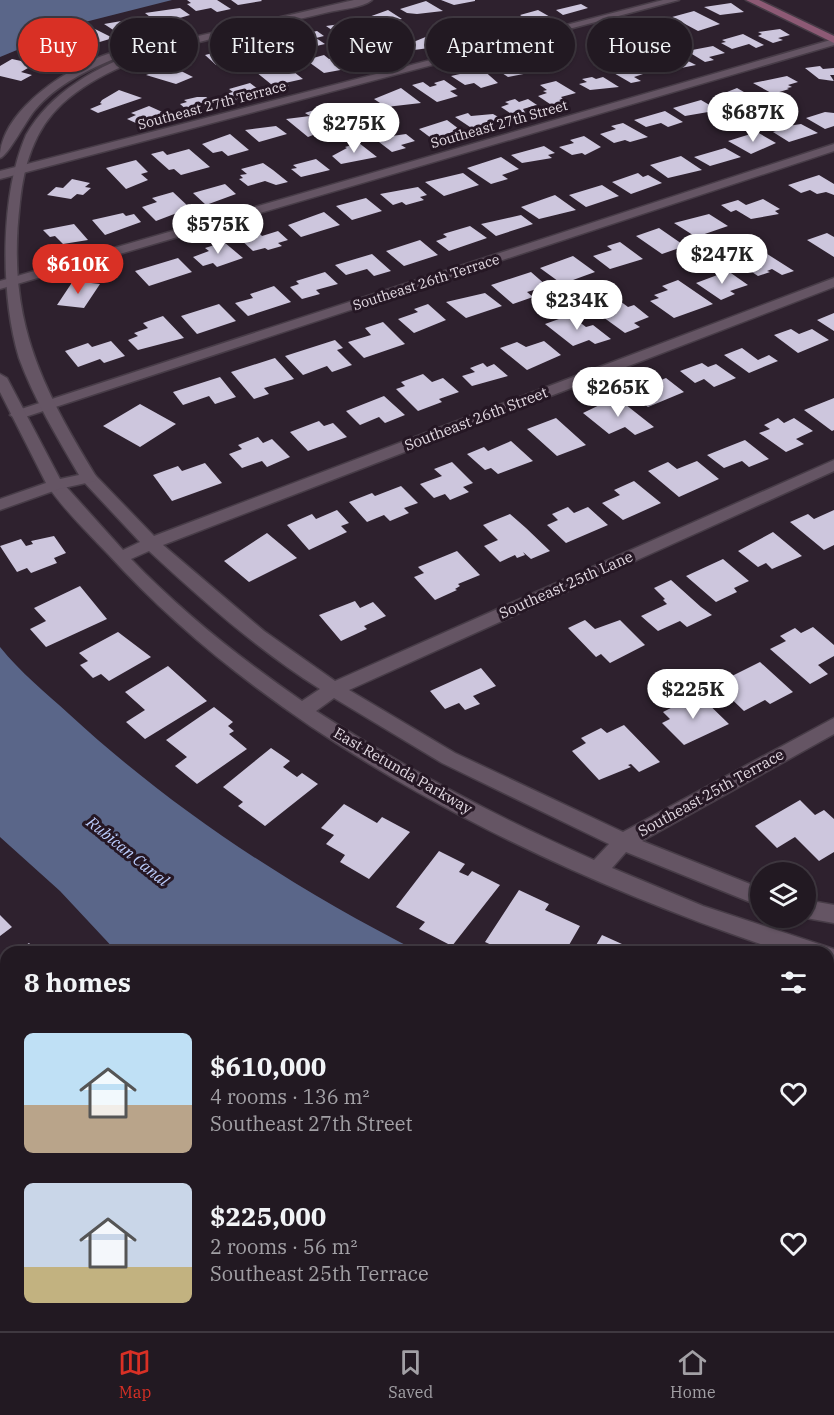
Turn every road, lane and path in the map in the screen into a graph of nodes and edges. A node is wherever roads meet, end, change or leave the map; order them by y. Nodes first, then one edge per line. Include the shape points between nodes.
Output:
1 (327, 0) edge
2 (367, 0) edge
3 (674, 0) edge
4 (751, 0) edge
5 (775, 0) edge
6 (834, 28) edge
7 (834, 41) edge
8 (834, 147) edge
9 (0, 155) edge
10 (19, 171) junction
11 (0, 174) edge
12 (834, 282) edge
13 (4, 284) edge
14 (0, 378) edge
15 (48, 407) junction
16 (17, 415) junction
17 (834, 465) edge
18 (88, 478) junction
19 (55, 485) junction
20 (0, 505) edge
21 (151, 543) junction
22 (120, 558) junction
23 (333, 690) junction
24 (302, 711) junction
25 (834, 725) edge
26 (623, 842) junction
27 (597, 871) junction
28 (750, 894) edge
29 (816, 911) edge
30 (834, 914) edge
31 (796, 946) edge

1 - 9 street via 151,43 84,69 29,107
2 - 10 street via 179,45 105,72 69,93 44,117 32,135
3 - 10 street, Southeast 27th Terrace
4 - 7 main road
5 - 6 main road
7 - 13 street, Southeast 27th Street
8 - 15 street, Southeast 26th Terrace
10 - 11 street, Southeast 27th Terrace
10 - 13 street
12 - 21 street, Southeast 26th Street
13 - 15 street via 18,336
14 - 16 street, East Retunda Parkway
15 - 16 street, Southeast 26th Terrace
15 - 18 street
16 - 19 street, East Retunda Parkway
17 - 23 street, Southeast 25th Lane
18 - 19 street
18 - 21 street
19 - 20 street
19 - 22 street, East Retunda Parkway
21 - 22 street, Southeast 26th Street
21 - 23 street via 198,590 242,626
22 - 24 street, East Retunda Parkway via 188,623
23 - 24 street, Southeast 25th Lane
23 - 26 street via 459,766
24 - 27 street, East Retunda Parkway via 437,793
25 - 26 street, Southeast 25th Terrace
26 - 27 street, Southeast 25th Terrace
26 - 28 street
27 - 31 street, East Retunda Parkway via 714,921
29 - 30 street

